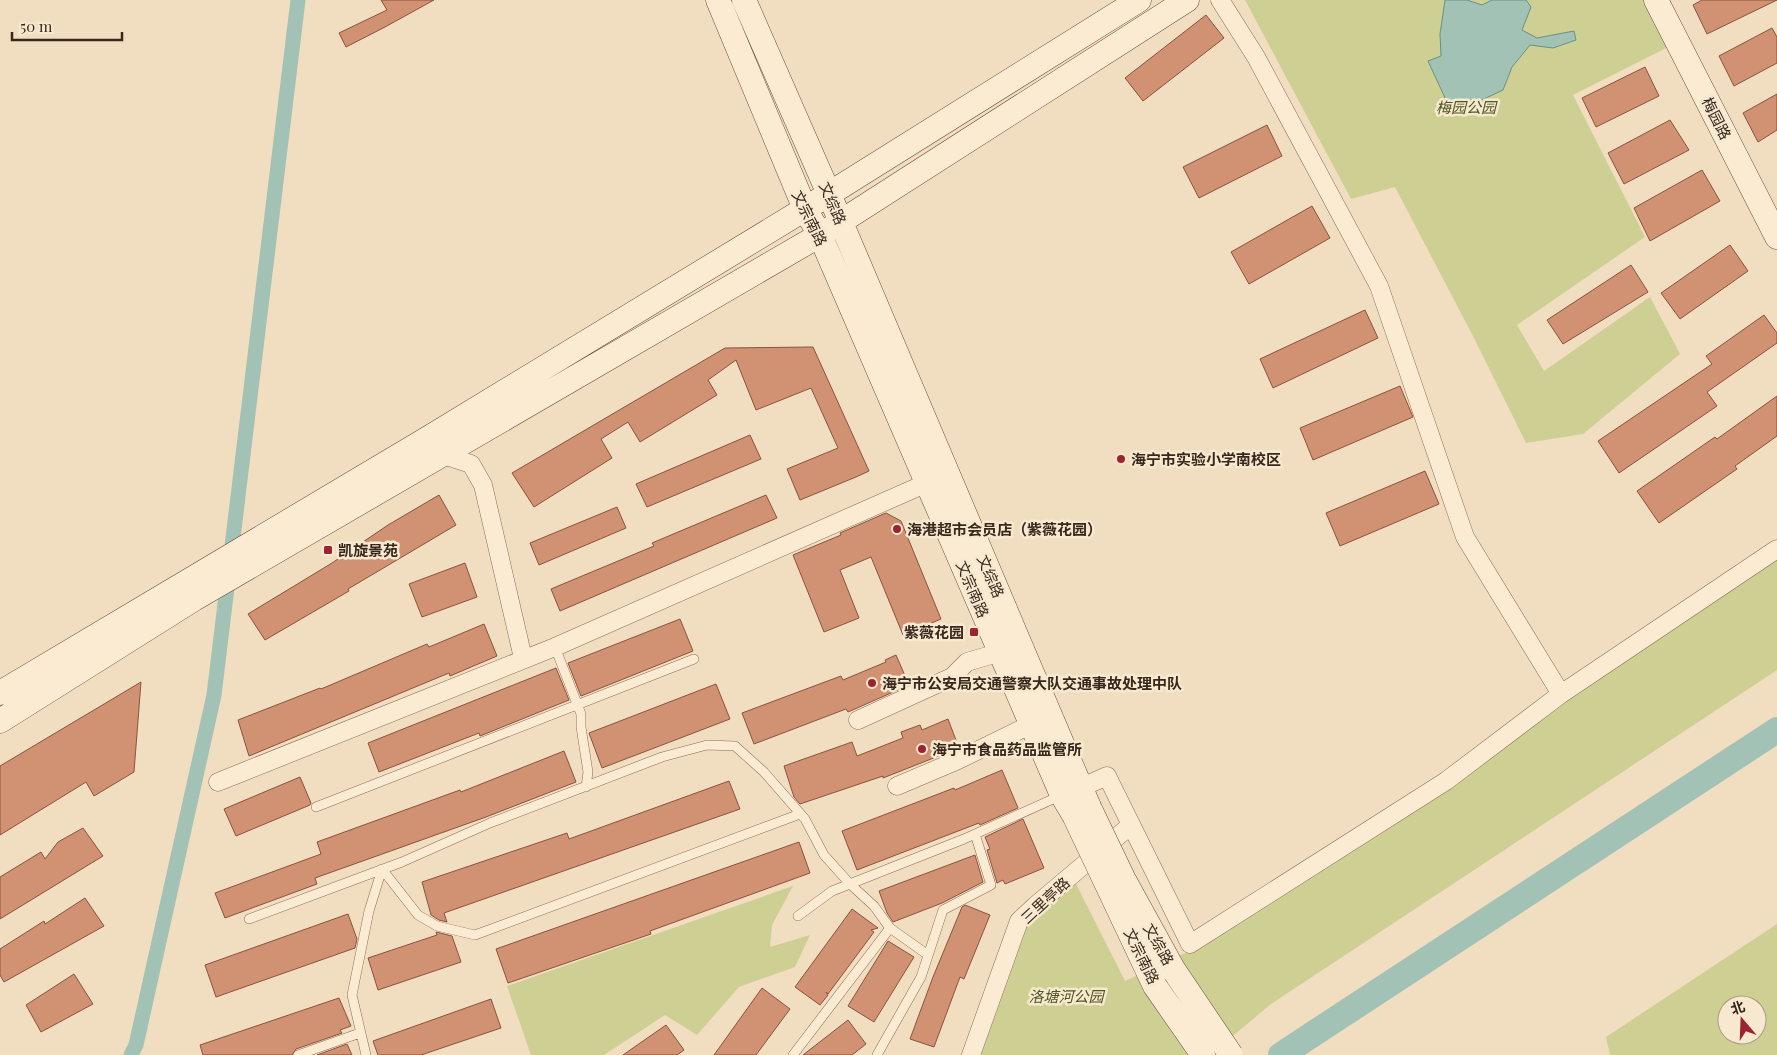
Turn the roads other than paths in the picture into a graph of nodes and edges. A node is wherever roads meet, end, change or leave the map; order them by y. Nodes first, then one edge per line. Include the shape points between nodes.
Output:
1 (718, 0) edge
2 (744, 0) edge
3 (1139, 0) edge
4 (1187, 0) edge
5 (1220, 0) edge
6 (1656, 0) edge
7 (829, 194) junction
8 (805, 209) junction
9 (840, 222) junction
10 (820, 235) junction
11 (1777, 237) edge
12 (425, 440) junction
13 (443, 454) junction
14 (927, 483) junction
15 (260, 549) junction
16 (1777, 549) edge
17 (190, 591) junction
18 (555, 647) junction
19 (1000, 652) junction
20 (523, 658) junction
21 (694, 659) dead end
22 (0, 693) edge
23 (1561, 694) junction
24 (578, 705) junction
25 (858, 720) dead end
26 (0, 721) edge
27 (1032, 724) junction
28 (218, 782) dead end
29 (586, 786) junction
30 (897, 786) dead end
31 (1077, 801) junction
32 (316, 807) dead end
33 (800, 814) junction
34 (1131, 825) junction
35 (975, 834) junction
36 (382, 869) junction
37 (850, 884) junction
38 (798, 916) dead end
39 (249, 919) dead end
40 (890, 928) junction
41 (928, 955) junction
42 (360, 1033) junction
43 (298, 1055) edge
44 (366, 1055) edge
45 (793, 1055) edge
46 (877, 1055) edge
47 (971, 1055) edge
48 (1203, 1055) edge
49 (1231, 1055) edge

1 - 8 main road, 文宗南路
2 - 7 main road, 文综路
3 - 7 main road
4 - 9 main road
5 - 23 street via 1256,57 1379,286 1465,537
6 - 11 main road, 梅园路
7 - 8 main road
7 - 9 main road, 文综路
8 - 10 main road, 文宗南路
8 - 12 main road
9 - 10 main road
9 - 31 main road, 文综路
10 - 13 main road
10 - 14 main road, 文宗南路
12 - 13 street
12 - 15 main road
13 - 15 main road
13 - 20 street via 471,464 483,485
14 - 18 street
14 - 19 main road, 文宗南路
15 - 17 main road
16 - 23 street
17 - 22 main road
17 - 26 main road
18 - 20 street
18 - 24 lane
19 - 25 street via 967,662 952,677
19 - 27 main road, 文宗南路
20 - 28 street
21 - 24 lane
23 - 34 street via 1446,780 1190,944
24 - 29 lane via 588,772
24 - 32 lane
27 - 30 street
27 - 31 main road, 文宗南路
29 - 33 lane via 662,756 707,745 735,746 764,772
29 - 36 lane
31 - 34 street via 1107,776
31 - 35 lane
31 - 48 main road, 文宗南路, bridge via 1155,986
31 - 49 main road, 文综路, bridge via 1173,969
33 - 36 lane via 475,935 437,926 418,915
33 - 37 lane via 806,819 824,855
34 - 47 street, 三里亭路 via 1019,921
35 - 37 lane
35 - 41 lane via 990,885 944,910
36 - 39 lane
36 - 42 lane via 369,911 352,995
37 - 38 lane via 832,891
37 - 40 lane via 874,906
40 - 41 lane
40 - 45 lane
41 - 46 lane via 921,977
42 - 43 lane
42 - 44 lane

